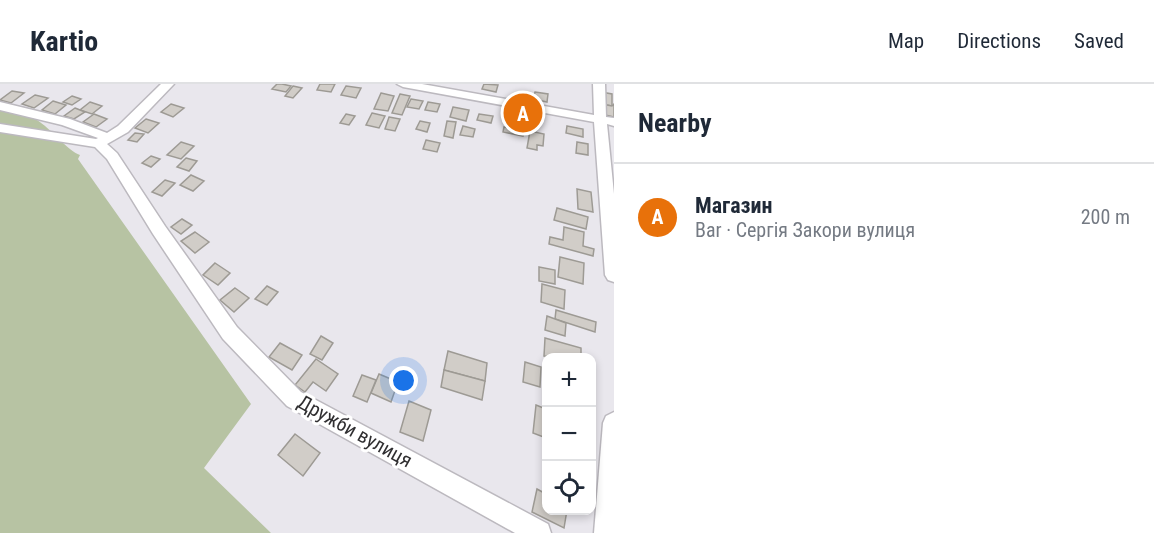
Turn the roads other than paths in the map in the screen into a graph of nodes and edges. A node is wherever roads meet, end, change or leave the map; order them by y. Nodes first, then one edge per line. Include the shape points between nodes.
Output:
1 (168, 84) edge
2 (403, 84) edge
3 (599, 84) edge
4 (0, 106) edge
5 (607, 121) edge
6 (0, 128) edge
7 (104, 141) junction
8 (614, 275) edge
9 (614, 423) edge
10 (539, 533) edge
11 (606, 533) edge

1 - 7 street via 123,129
2 - 5 street
3 - 5 street
4 - 7 street via 66,122
5 - 8 street
6 - 7 street
7 - 10 street, Дружби вулиця via 230,333 294,399
9 - 11 street

